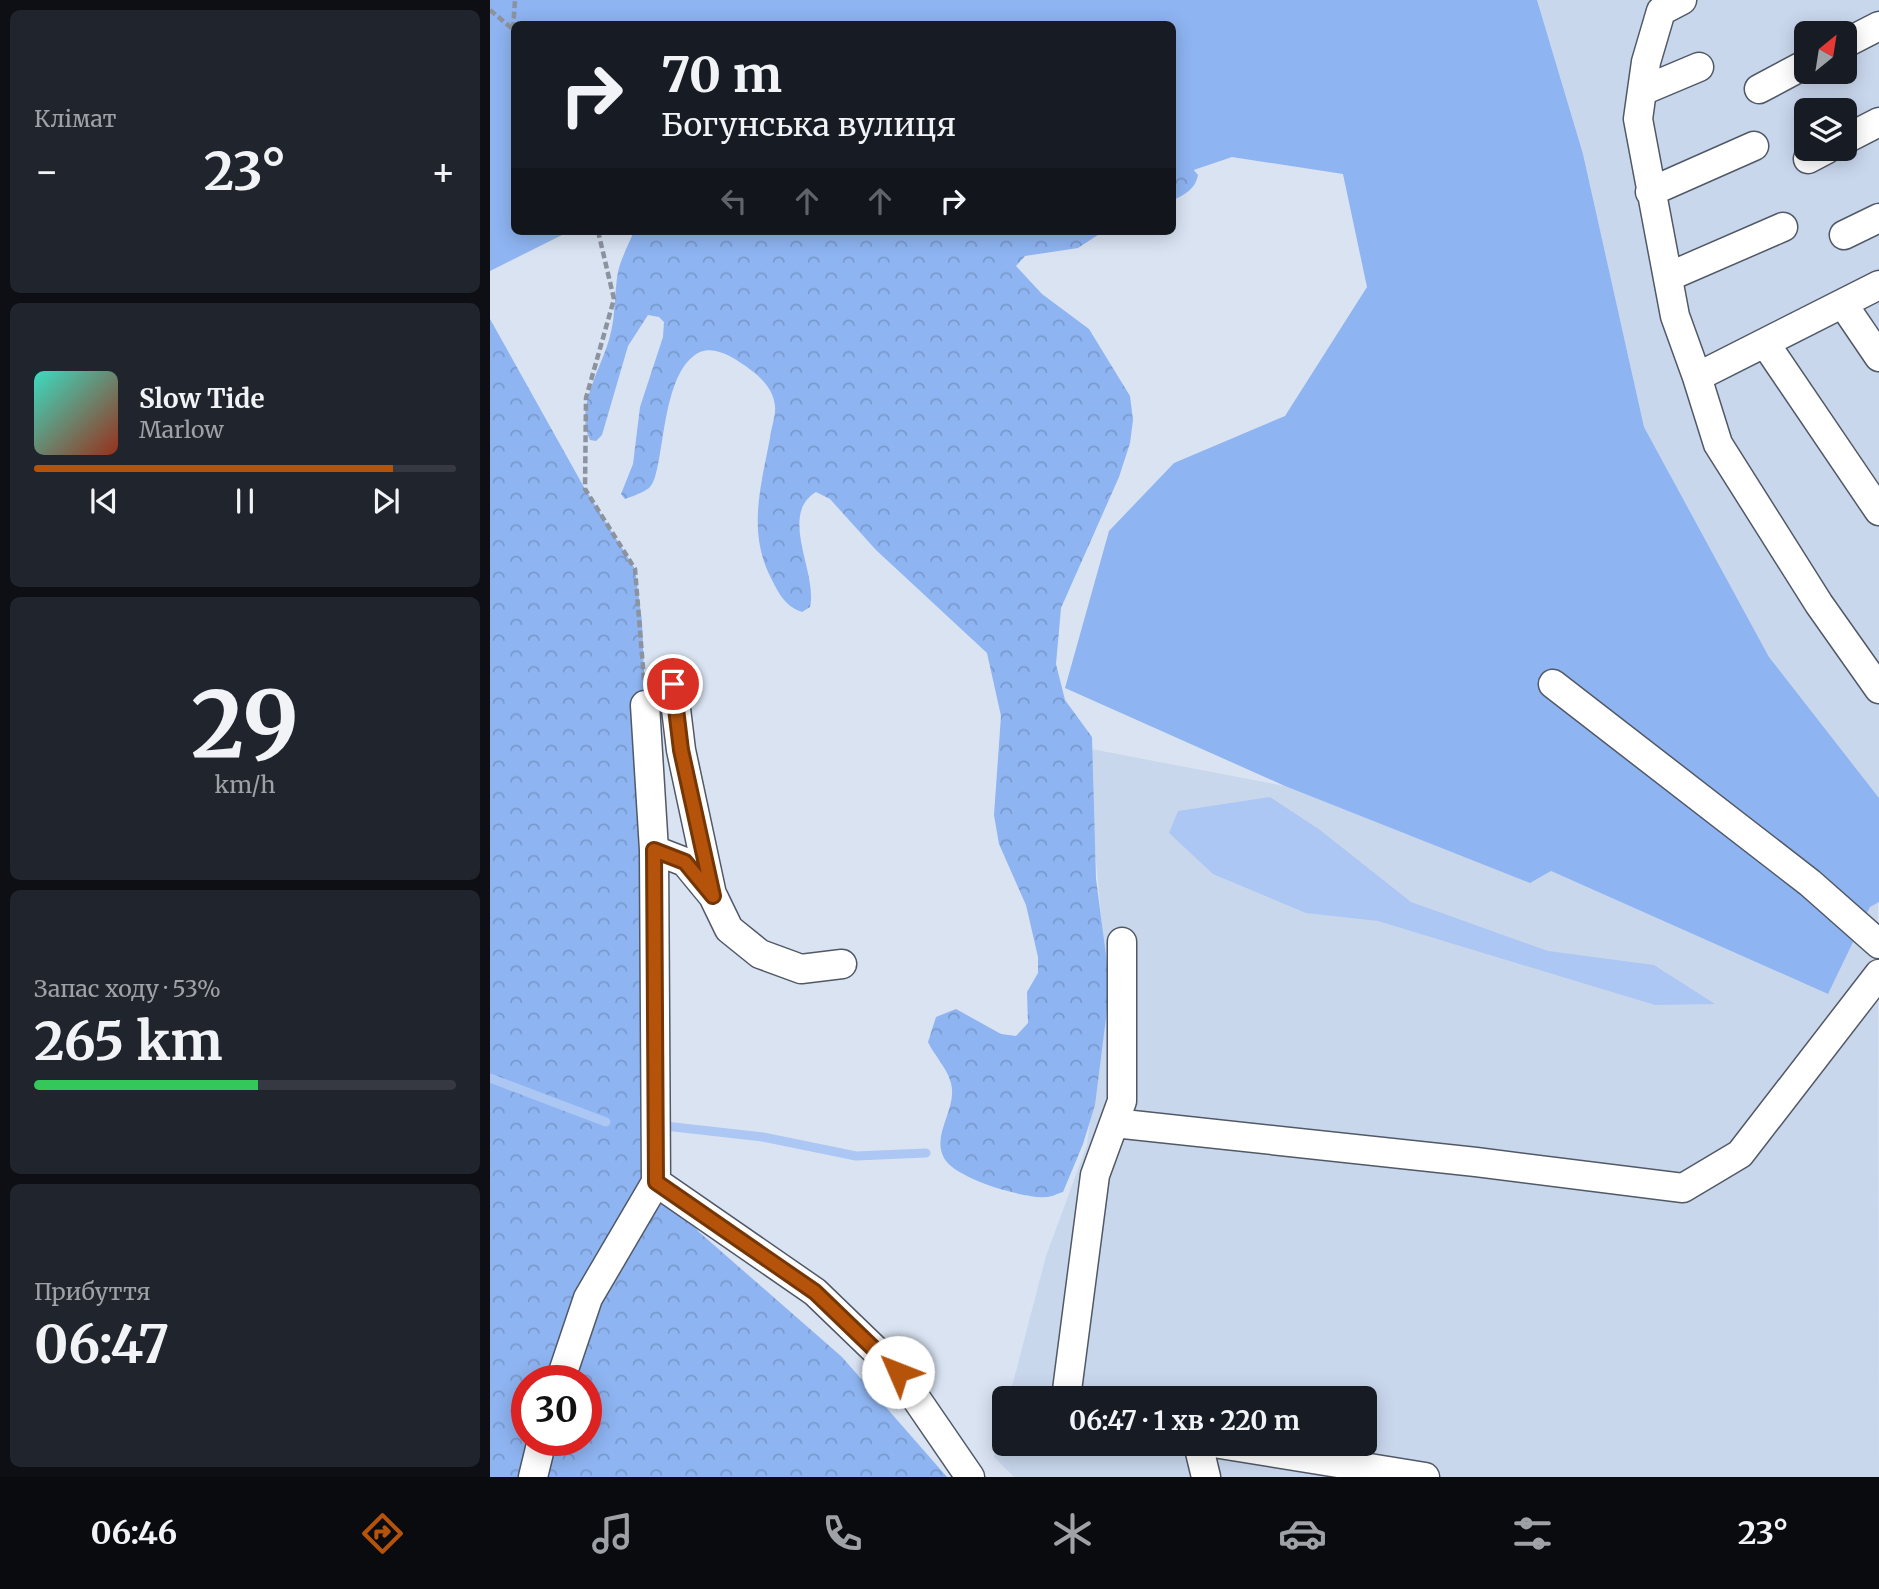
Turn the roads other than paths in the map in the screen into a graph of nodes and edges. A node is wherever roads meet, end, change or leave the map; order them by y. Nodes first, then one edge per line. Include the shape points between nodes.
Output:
1 (1682, 0) edge
2 (1879, 26) edge
3 (1857, 37) edge
4 (1699, 67) dead end
5 (1794, 70) edge
6 (1759, 89) dead end
7 (1642, 91) junction
8 (1879, 122) edge
9 (1857, 133) edge
10 (1754, 146) dead end
11 (1650, 192) junction
12 (1879, 218) edge
13 (1783, 227) dead end
14 (1844, 235) dead end
15 (1668, 277) junction
16 (1879, 285) edge
17 (1843, 304) junction
18 (1765, 342) junction
19 (1879, 357) edge
20 (1697, 377) junction
21 (1879, 511) edge
22 (673, 684) dead end
23 (1553, 684) dead end
24 (1879, 689) edge
25 (645, 705) road end
26 (654, 850) junction
27 (713, 896) junction
28 (1122, 942) dead end
29 (1879, 944) edge
30 (842, 964) dead end
31 (1879, 974) edge
32 (1114, 1123) junction
33 (656, 1182) junction
34 (566, 1365) edge
35 (1068, 1386) edge
36 (538, 1456) edge
37 (1202, 1456) edge
38 (1287, 1456) edge
39 (1381, 1473) edge
40 (533, 1477) edge
41 (970, 1477) edge
42 (1206, 1477) edge
43 (1425, 1477) edge

1 - 7 street via 1661,11
2 - 3 street
4 - 7 street
5 - 6 street
7 - 11 street via 1638,119
8 - 9 street
10 - 11 street
11 - 15 street
12 - 14 street
13 - 15 street
15 - 20 street via 1675,316
16 - 17 street
17 - 18 street
17 - 19 street
18 - 20 street
18 - 21 street
20 - 24 street via 1718,444
22 - 27 street via 681,750
23 - 29 street via 1810,883
25 - 26 street
26 - 27 street via 685,862
26 - 33 street
27 - 30 street via 729,929 760,954 801,969
28 - 32 street via 1122,1101
31 - 32 street via 1740,1154 1683,1188
32 - 35 street via 1095,1175
33 - 34 street via 588,1298
33 - 41 street via 815,1292 898,1372
36 - 40 street
37 - 42 street
38 - 39 street
39 - 43 street

